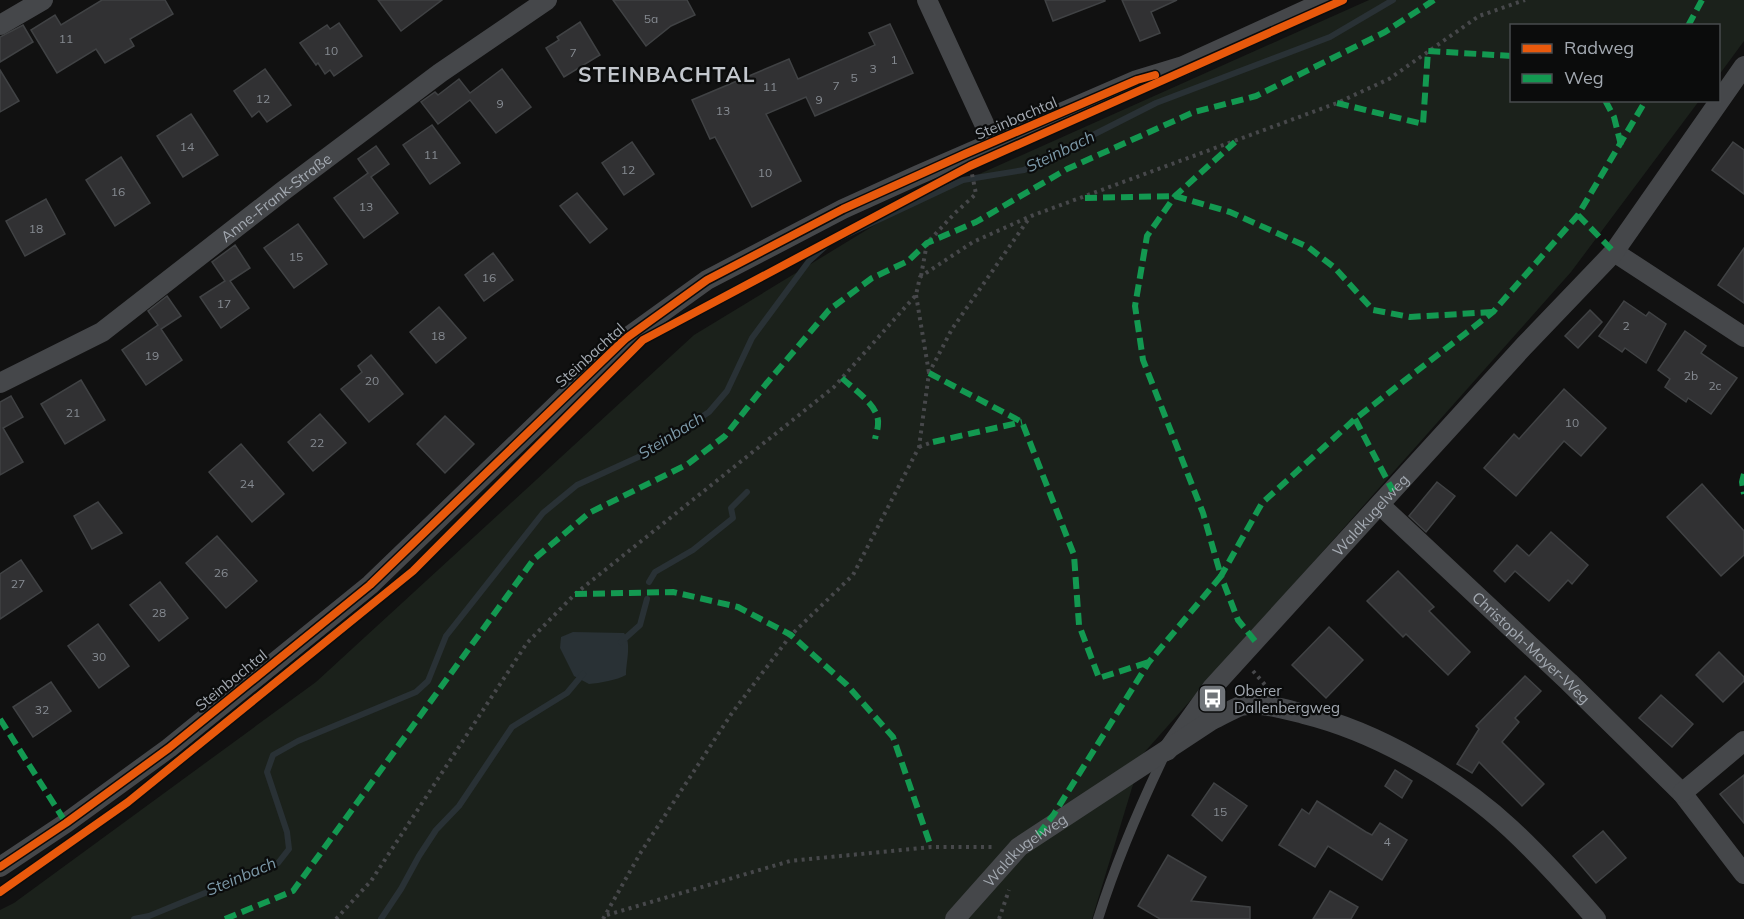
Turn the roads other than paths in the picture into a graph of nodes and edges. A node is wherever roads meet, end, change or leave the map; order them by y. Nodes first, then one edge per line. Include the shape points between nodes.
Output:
1 (43, 0) edge
2 (547, 0) edge
3 (927, 0) edge
4 (1328, 0) edge
5 (0, 26) edge
6 (1744, 66) edge
7 (1720, 100) edge
8 (1719, 102) edge
9 (993, 143) junction
10 (1614, 252) junction
11 (1744, 337) edge
12 (0, 383) edge
13 (1380, 506) junction
14 (1744, 741) edge
15 (1167, 751) junction
16 (1682, 793) junction
17 (0, 867) edge
18 (1744, 874) edge
19 (955, 919) edge
20 (1098, 919) edge
21 (1596, 919) edge

1 - 5 street
2 - 12 street, Anne-Frank-Straße via 431,80 102,332
3 - 9 street
4 - 9 street, Steinbachtal via 1183,66 1137,80
6 - 7 street, Waldkugelweg
8 - 10 street, Waldkugelweg
9 - 17 street, Steinbachtal via 791,235 707,280 625,339 370,585 169,748
10 - 11 street
10 - 13 street, Waldkugelweg
13 - 15 street, Waldkugelweg via 1212,688
13 - 16 street, Christoph-Mayer-Weg
14 - 16 street
15 - 19 street, Waldkugelweg via 1019,847
15 - 20 lane via 1141,804
15 - 21 street via 1212,720 1241,706 1266,705 1319,718 1368,737 1448,779 1510,828
16 - 18 street, Christoph-Mayer-Weg

